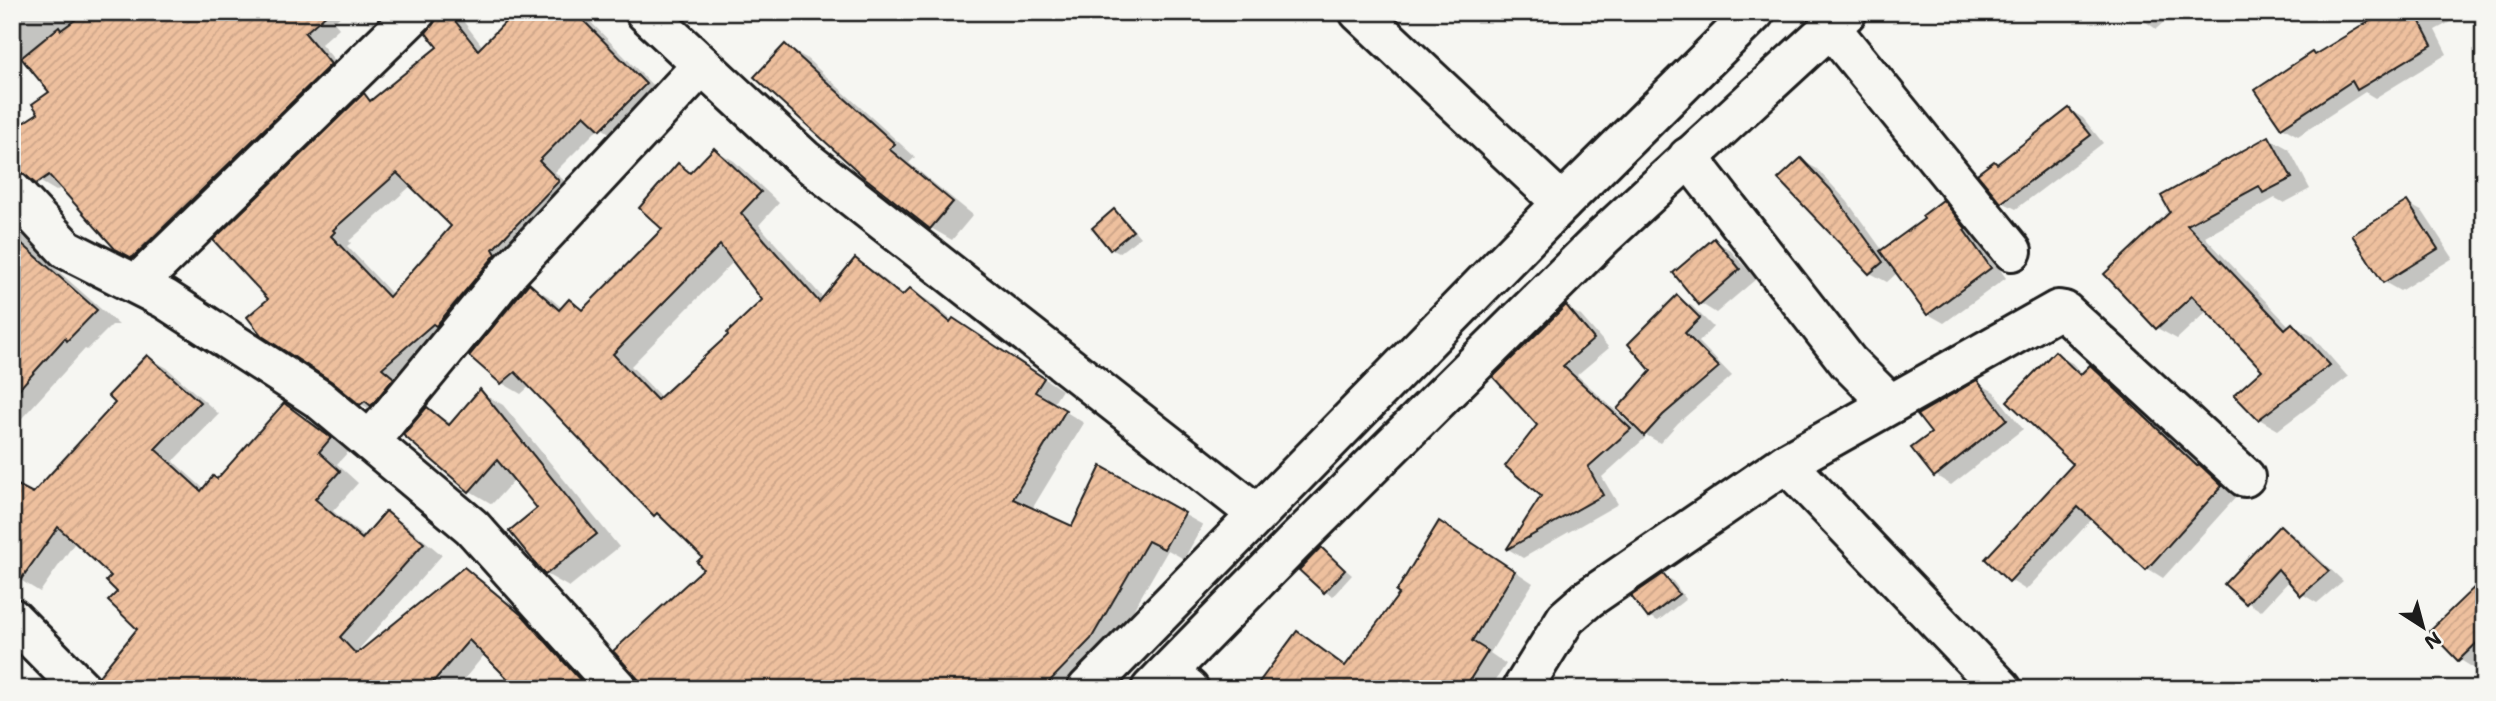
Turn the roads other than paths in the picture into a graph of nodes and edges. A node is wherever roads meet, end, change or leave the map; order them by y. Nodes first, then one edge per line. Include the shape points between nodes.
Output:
1 (416, 12) edge
2 (645, 12) edge
3 (1359, 12) edge
4 (1755, 12) edge
5 (1839, 20) edge
6 (702, 65) junction
7 (1688, 157) junction
8 (12, 191) edge
9 (1562, 203) junction
10 (2012, 251) dead end
11 (137, 284) junction
12 (1890, 404) junction
13 (370, 441) junction
14 (1786, 463) junction
15 (2245, 477) dead end
16 (1257, 514) junction
17 (12, 618) edge
18 (1169, 683) edge
19 (82, 689) edge
20 (618, 689) edge
21 (1087, 689) edge
22 (1521, 689) edge
23 (2002, 689) edge

1 - 11 street
2 - 6 street
3 - 9 street
4 - 9 street
5 - 7 street
5 - 10 street
6 - 13 street via 511,270
6 - 16 street via 804,159
7 - 12 street via 1848,362
7 - 18 street via 1293,544
8 - 11 street via 66,248
9 - 16 street
11 - 13 street via 320,399
12 - 14 street
12 - 15 street via 2058,310 2064,311
13 - 20 street via 472,527
14 - 22 street via 1578,607 1566,618
14 - 23 street
16 - 21 street
17 - 19 street

